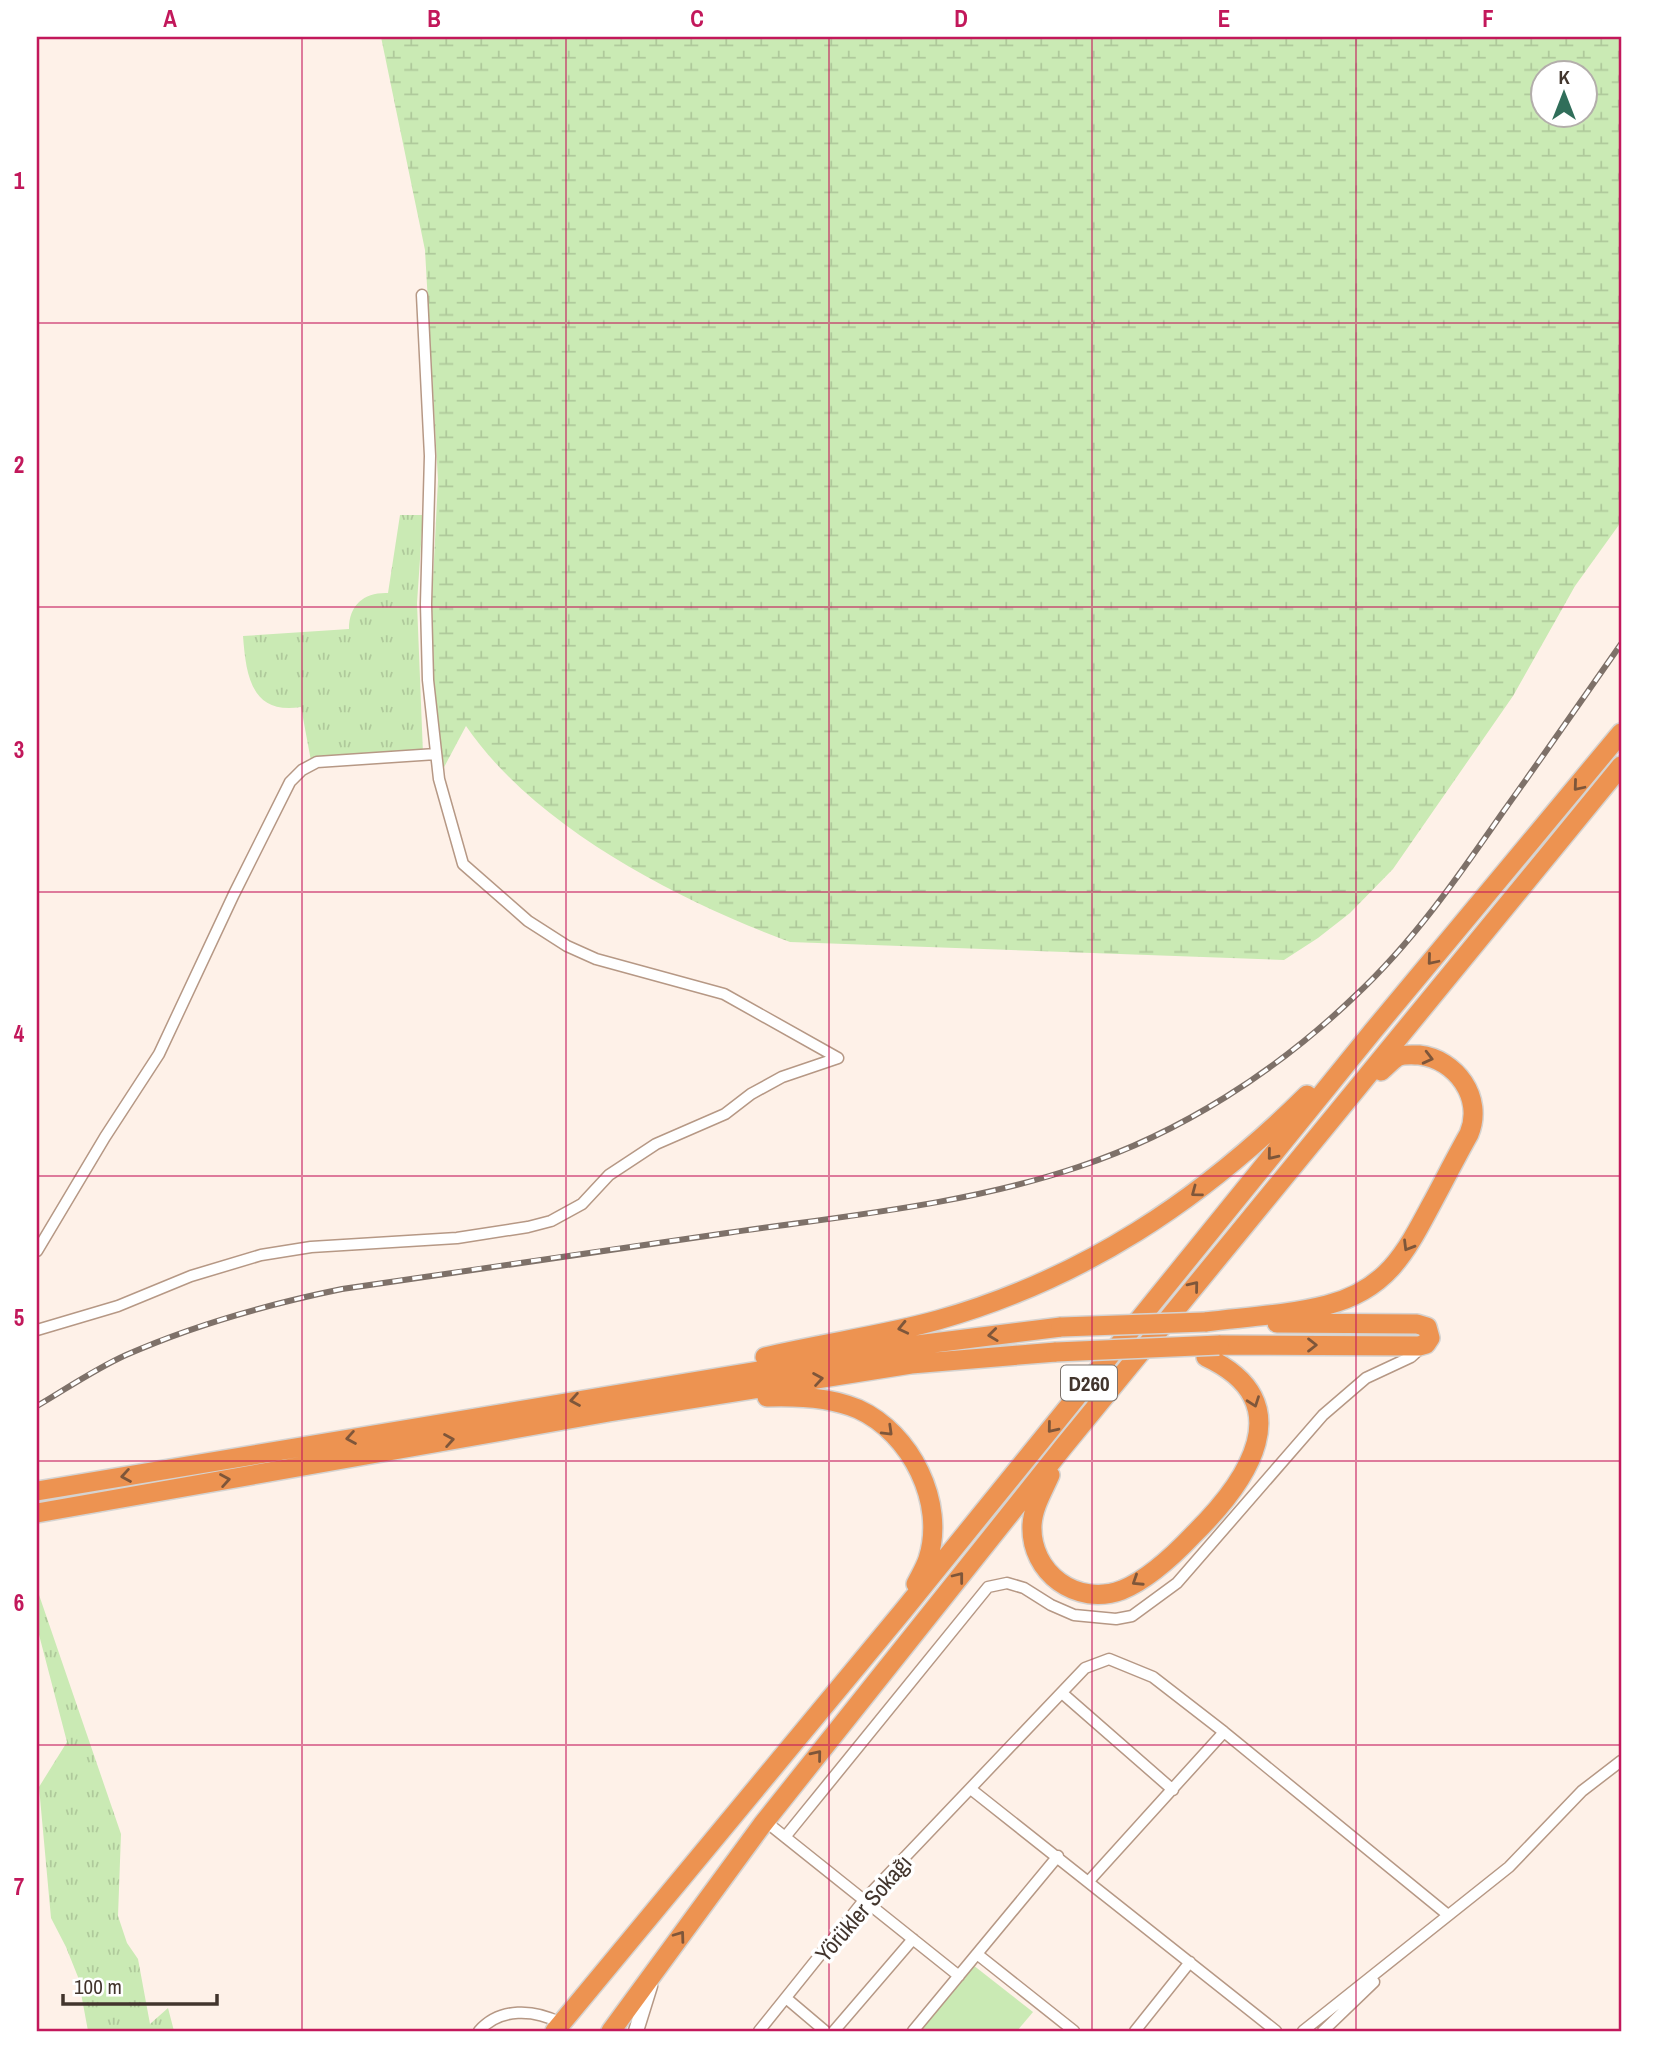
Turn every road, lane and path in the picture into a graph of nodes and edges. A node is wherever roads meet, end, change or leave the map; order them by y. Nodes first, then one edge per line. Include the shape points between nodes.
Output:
1 (422, 295) dead end
2 (1621, 733) edge
3 (436, 754) junction
4 (1621, 766) edge
5 (1373, 1031) junction
6 (1334, 1115) junction
7 (37, 1251) edge
8 (1205, 1322) junction
9 (37, 1330) edge
10 (1423, 1345) junction
11 (1213, 1351) junction
12 (606, 1404) junction
13 (1064, 1446) junction
14 (37, 1492) edge
15 (37, 1513) edge
16 (903, 1611) junction
17 (1062, 1693) junction
18 (1224, 1732) junction
19 (1621, 1761) edge
20 (972, 1790) junction
21 (1173, 1790) junction
22 (765, 1821) junction
23 (785, 1837) junction
24 (1058, 1856) junction
25 (1089, 1881) junction
26 (865, 1899) junction
27 (1448, 1915) junction
28 (1419, 1937) junction
29 (913, 1939) junction
30 (977, 1954) junction
31 (1190, 1962) junction
32 (657, 1968) junction
33 (959, 1976) junction
34 (786, 1998) junction
35 (558, 2027) edge
36 (479, 2031) edge
37 (611, 2031) edge
38 (636, 2031) edge
39 (760, 2031) edge
40 (825, 2031) edge
41 (834, 2031) edge
42 (913, 2031) edge
43 (1074, 2031) edge
44 (1135, 2031) edge
45 (1276, 2031) edge
46 (1303, 2031) edge
47 (1323, 2031) edge

1 - 3 street via 430,456 427,642
2 -> 5 highway, D260
3 - 7 street via 317,762 290,782 159,1054
3 - 9 street via 463,864 540,930 596,959 724,994 838,1058 782,1077 725,1114 656,1144 609,1175 582,1204 551,1221 457,1238 311,1247 261,1255 191,1276 118,1307
4 - 6 highway, D260
5 -> 12 highway via 1212,1180 1139,1231 1053,1278 936,1320 778,1354
5 -> 16 highway, D260
6 -> 8 highway via 1397,1057 1415,1055 1438,1060 1456,1072 1468,1090 1474,1113 1469,1134 1406,1250 1383,1277 1327,1305
13 -> 6 highway, D260
8 - 10 highway via 1417,1324 1429,1330 1429,1341
8 -> 12 highway, D260, bridge via 1061,1327 909,1346
11 -> 10 highway
10 - 23 street via 1403,1362 1366,1378 1323,1415 1177,1583 1132,1616 1074,1615 1024,1588 1007,1583 988,1587
12 -> 11 highway, D260, bridge via 911,1364 1056,1352
11 -> 13 highway via 1251,1394 1259,1423 1254,1450 1230,1492 1202,1526 1152,1571 1120,1591 1098,1595 1065,1586 1049,1575 1035,1551 1035,1509
12 -> 14 highway, D260
15 -> 12 highway, D260
12 -> 16 highway via 786,1397 838,1403 875,1419 913,1459 930,1504 928,1559
22 -> 13 highway, D260
16 - 35 highway, D260
17 - 18 street, Yörükler Sokağı via 1085,1668 1110,1659 1153,1677
17 - 20 street, Yörükler Sokağı
17 - 21 street
18 - 21 street
18 - 27 street, Yörükler Sokağı
19 - 27 street via 1582,1791 1509,1867
20 - 24 street
20 - 26 street, Yörükler Sokağı
21 - 25 street
22 - 23 street
32 -> 22 highway, D260
23 - 26 street
24 - 25 street
24 - 30 street
25 - 31 street
26 - 29 street
26 - 34 street, Yörükler Sokağı
27 - 28 street
28 - 46 street
28 - 47 street
29 - 33 street
29 - 41 street
30 - 33 street
30 - 43 street
31 - 44 street
31 - 45 street
32 - 37 highway, D260
32 - 38 street
33 - 42 street
34 - 39 street, Yörükler Sokağı
34 - 40 street
35 - 36 street via 541,2015 519,2012 487,2021

